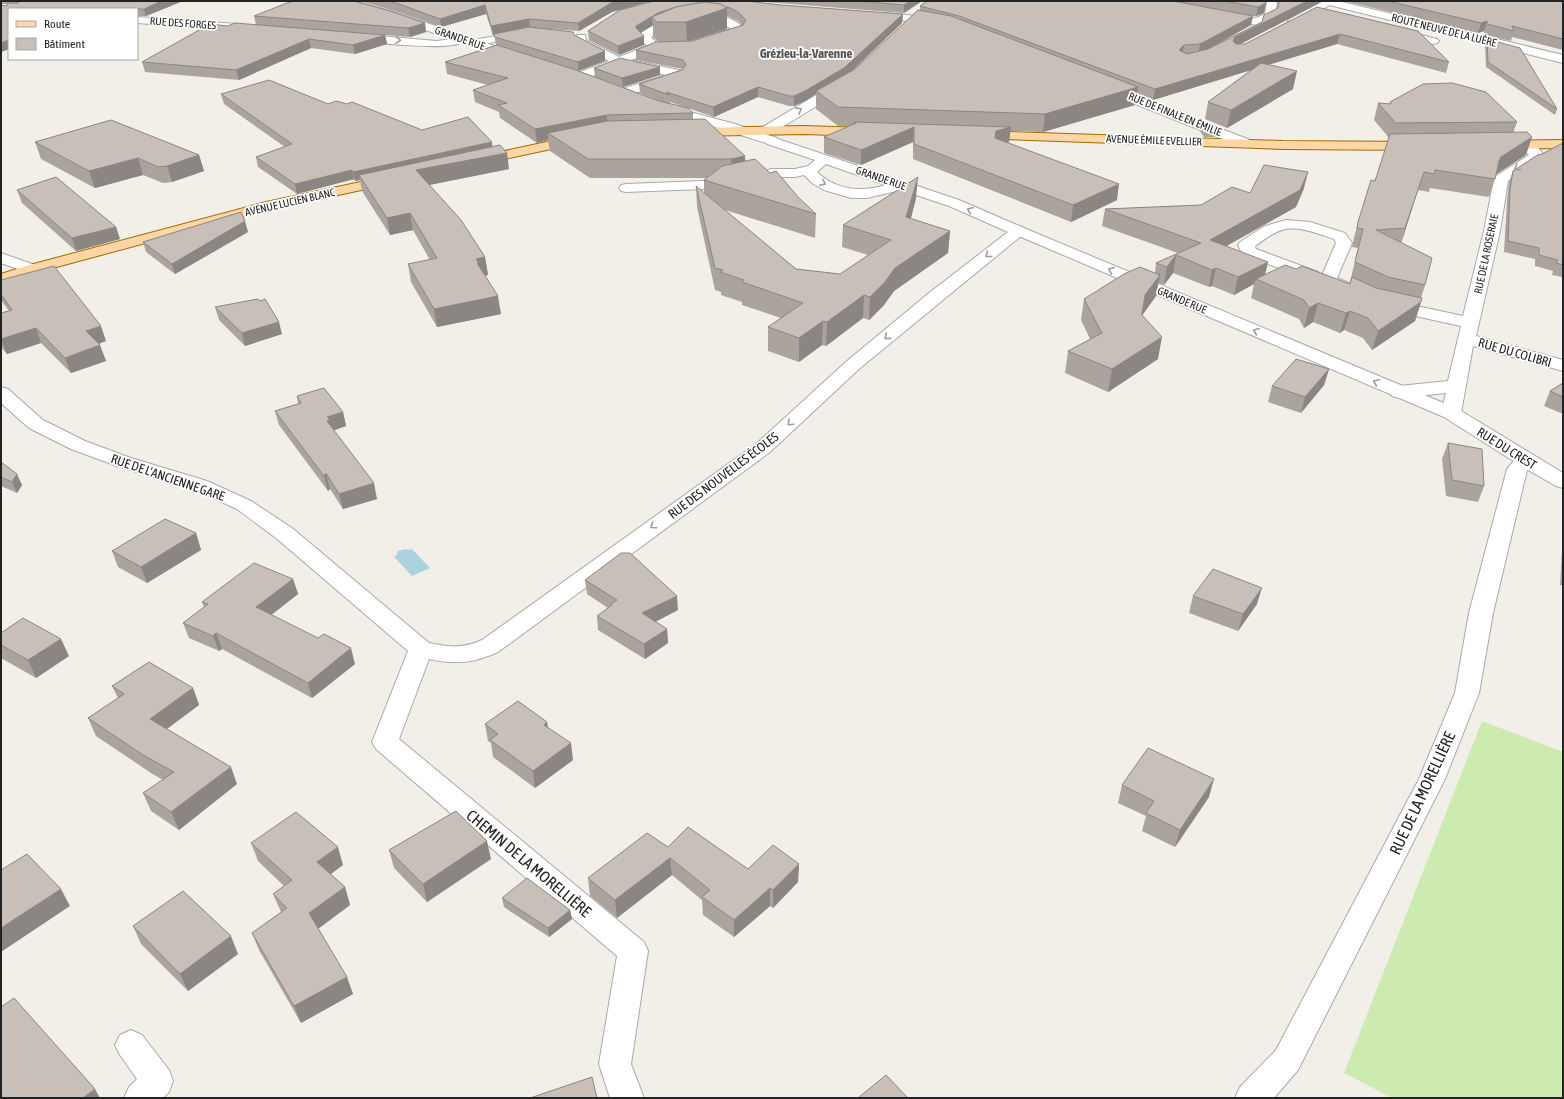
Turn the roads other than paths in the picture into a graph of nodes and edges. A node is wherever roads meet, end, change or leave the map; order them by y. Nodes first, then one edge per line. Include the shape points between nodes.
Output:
1 (342, 1) edge
2 (1272, 1) edge
3 (1327, 2) edge
4 (727, 11) edge
5 (1313, 11) junction
6 (388, 13) junction
7 (1213, 14) edge
8 (862, 15) edge
9 (1328, 15) edge
10 (714, 18) junction
11 (138, 20) edge
12 (366, 21) edge
13 (1286, 25) edge
14 (948, 27) edge
15 (252, 28) edge
16 (1383, 29) edge
17 (592, 30) edge
18 (536, 32) edge
19 (346, 36) edge
20 (1433, 41) dead end
21 (702, 42) edge
22 (470, 43) junction
23 (654, 47) junction
24 (674, 47) edge
25 (1563, 59) edge
26 (618, 61) junction
27 (530, 62) edge
28 (565, 73) edge
29 (854, 76) edge
30 (579, 78) junction
31 (593, 83) edge
32 (1099, 84) edge
33 (744, 131) junction
34 (673, 132) edge
35 (882, 133) edge
36 (969, 135) edge
37 (769, 136) junction
38 (586, 137) edge
39 (1245, 143) junction
40 (1525, 144) junction
41 (1563, 144) edge
42 (1486, 145) edge
43 (1431, 146) edge
44 (826, 159) junction
45 (461, 164) edge
46 (813, 169) junction
47 (403, 176) edge
48 (902, 185) junction
49 (626, 188) dead end
50 (1019, 231) junction
51 (1, 258) edge
52 (32, 269) junction
53 (1, 280) edge
54 (1328, 280) junction
55 (1468, 331) junction
56 (1563, 366) edge
57 (1457, 386) junction
58 (1399, 392) junction
59 (1, 393) edge
60 (1451, 413) junction
61 (1525, 460) junction
62 (1563, 482) edge
63 (421, 649) junction
64 (131, 1045) dead end
65 (141, 1098) edge
66 (627, 1098) edge
67 (1252, 1098) edge

1 - 6 street, GRANDE RUE
2 - 7 street via 1270,16 1257,22
3 - 5 street
3 - 25 street, ROUTE NEUVE DE LA LUÈRE
4 - 10 street
5 - 9 street
5 - 13 street
6 - 12 street
6 - 22 street, GRANDE RUE
8 - 14 street
10 - 21 street via 734,24 739,30
10 - 23 street via 665,25 644,36
11 - 15 street, RUE DES FORGES
16 - 20 street
17 - 26 street via 577,36
18 - 22 street
19 -> 22 street via 437,44
22 - 27 street, GRANDE RUE
23 - 24 street
23 - 26 street
26 - 30 street
26 - 33 street via 679,74 619,92
28 - 30 street
37 -> 29 street via 849,82
30 - 31 street
32 - 39 street, RUE DE FINALE EN ÉMILIE
33 - 34 main road
33 - 37 main road
35 - 37 main road
36 - 39 main road, AVENUE ÉMILE EVELLIER
37 - 44 street, GRANDE RUE
38 - 45 main road
39 - 43 main road, AVENUE ÉMILE EVELLIER
40 - 41 main road
40 - 42 main road
40 -> 55 street, RUE DE LA ROSERAIE via 1536,156 1501,178 1492,231
44 - 46 street
44 - 48 street, GRANDE RUE
46 -> 48 street via 809,172 816,180 846,194 861,194
46 - 49 street via 795,173 772,173 729,184
47 - 52 main road, AVENUE LUCIEN BLANC via 266,206
50 -> 48 street, GRANDE RUE via 954,203
58 -> 50 street, GRANDE RUE
50 -> 63 street, RUE DES NOUVELLES ÉCOLES via 853,365 763,448 490,646 472,654 447,655
51 - 52 street
52 - 53 main road, AVENUE LUCIEN BLANC
54 - 54 street, RUE DU COLIBRI via 1344,243 1340,236 1305,226 1287,224 1278,226 1246,245 1249,252
54 - 55 street, RUE DU COLIBRI via 1370,299
55 - 56 street, RUE DU COLIBRI
55 - 57 street, RUE DE LA ROSERAIE
57 - 58 street
57 - 60 street, RUE DE LA ROSERAIE
58 - 60 street, GRANDE RUE
59 - 63 street, RUE DE L'ANCIENNE GARE via 36,424 78,445 200,485 244,505 284,533
60 - 61 street, RUE DU CREST
61 - 62 street, RUE DU CREST
61 - 67 street, RUE DE LA MORELLIÈRE via 1517,469 1481,613 1467,693 1432,779 1287,1060
63 - 66 street, CHEMIN DE LA MORELLIÈRE via 385,742 634,951 615,1064
64 - 65 street via 157,1081

